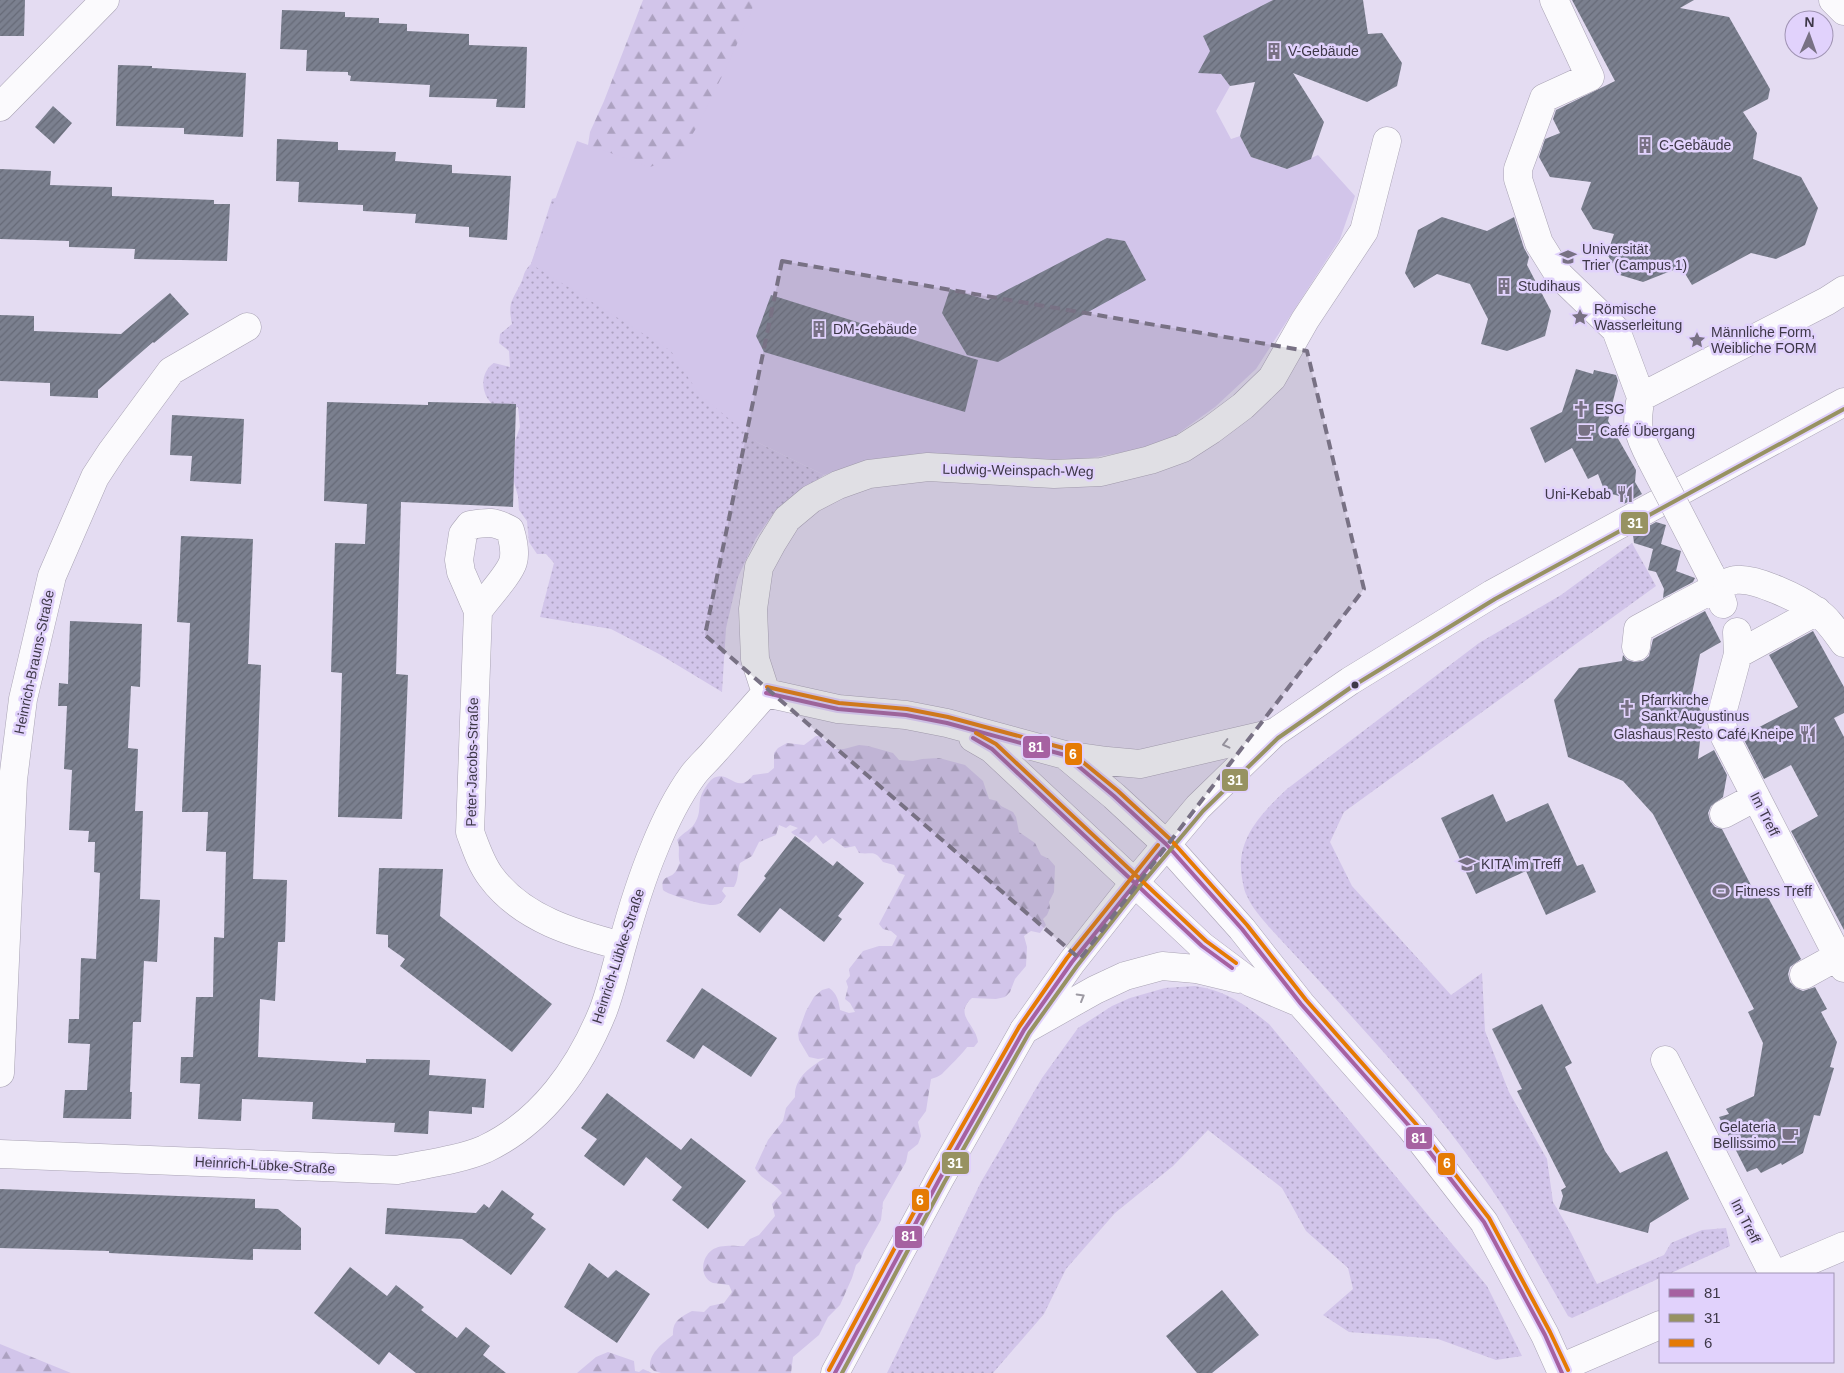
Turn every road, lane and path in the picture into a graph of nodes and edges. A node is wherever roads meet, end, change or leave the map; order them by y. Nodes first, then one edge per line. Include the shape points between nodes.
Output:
1 (105, 0) edge
2 (1554, 0) edge
3 (1833, 0) edge
4 (1844, 12) edge
5 (0, 107) edge
6 (1387, 142) dead end
7 (1844, 290) edge
8 (247, 327) dead end
9 (1641, 397) junction
10 (1844, 402) edge
11 (1717, 588) junction
12 (478, 611) dead end
13 (1817, 611) junction
14 (1844, 643) edge
15 (1636, 647) dead end
16 (766, 693) junction
17 (947, 723) junction
18 (1274, 733) junction
19 (1065, 755) junction
20 (1756, 797) junction
21 (1724, 814) dead end
22 (1166, 844) junction
23 (1135, 882) junction
24 (622, 946) junction
25 (1842, 959) edge
26 (1804, 975) dead end
27 (1250, 982) junction
28 (1301, 1004) junction
29 (1024, 1030) junction
30 (1665, 1060) dead end
31 (0, 1073) edge
32 (0, 1154) edge
33 (1844, 1246) edge
34 (1772, 1273) edge
35 (1780, 1273) edge
36 (1659, 1325) edge
37 (1561, 1370) edge
38 (835, 1373) edge

1 - 5 street
2 - 9 street via 1590,77 1544,98 1518,169 1518,179 1539,244 1559,275 1616,330
3 - 4 street
6 - 16 street, Ludwig-Weinspach-Weg via 1364,231 1305,320 1272,378 1243,406 1183,448 1101,472 1054,474 928,467 869,474 811,499 787,519 759,567 753,609 755,659
7 - 9 street
8 - 31 street, Heinrich-Brauns-Straße via 171,371 95,477 52,576 23,699 13,780
9 - 11 street, bridge via 1638,432
10 - 18 street via 1492,594 1358,676
11 - 13 street via 1735,580 1760,584
11 - 15 street via 1638,629
12 - 24 street, Peter-Jacobs-Straße via 470,832 478,855 500,888 526,910 583,936
13 - 14 street
13 - 20 street, Im Treff via 1744,643 1721,716 1725,736
16 - 17 street via 838,708
16 - 24 street, Heinrich-Lübke-Straße via 693,775 673,808 654,847
17 - 19 street
17 - 23 street via 992,749
18 -> 19 street via 1140,764
18 - 22 street via 1198,807
19 - 22 street
20 - 21 street
20 - 25 street, Im Treff
22 - 23 street
22 - 28 street via 1242,929
23 - 27 street via 1202,946
23 - 29 street
24 - 32 street, Heinrich-Lübke-Straße via 603,1011 568,1078 533,1117 484,1149 397,1170
25 - 26 street
27 - 28 street
29 -> 27 street via 1125,976 1162,966 1196,968
28 - 37 street via 1410,1128 1484,1222
29 - 38 street
30 - 34 street, Im Treff
33 - 35 street
36 - 37 street

